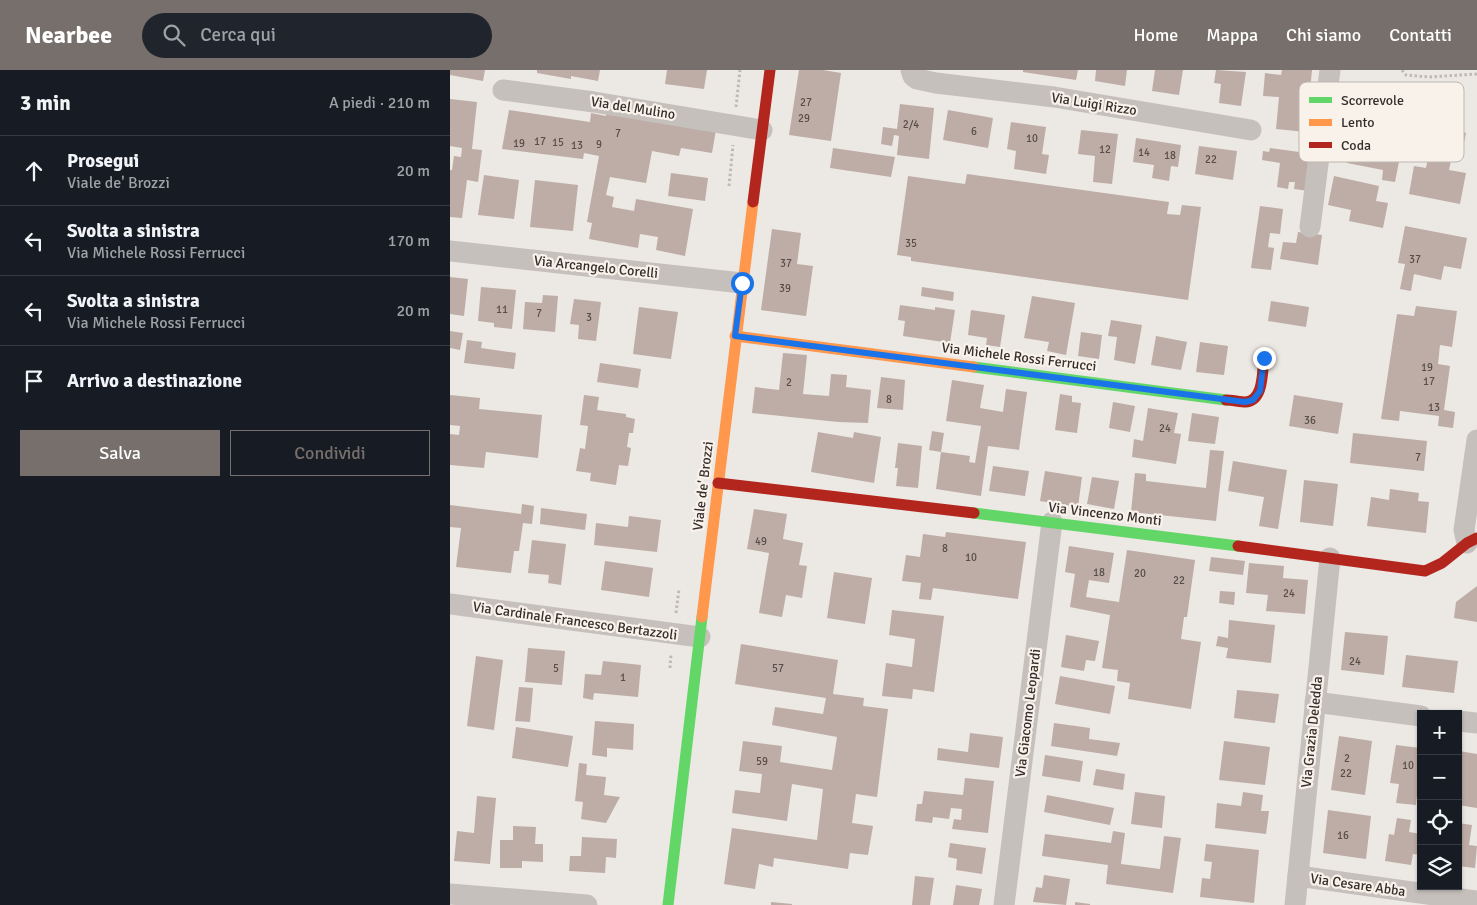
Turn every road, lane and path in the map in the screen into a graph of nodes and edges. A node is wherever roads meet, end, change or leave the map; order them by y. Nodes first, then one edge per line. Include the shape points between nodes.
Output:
1 (770, 70) edge
2 (911, 70) edge
3 (1402, 70) edge
4 (1477, 74) edge
5 (937, 76) edge
6 (503, 90) dead end
7 (762, 130) junction
8 (1251, 130) dead end
9 (1318, 162) edge
10 (1310, 227) dead end
11 (450, 251) edge
12 (742, 283) junction
13 (735, 336) junction
14 (1264, 358) dead end
15 (1477, 440) edge
16 (718, 483) junction
17 (1052, 522) junction
18 (1472, 541) edge
19 (1330, 558) junction
20 (450, 604) edge
21 (700, 637) junction
22 (1315, 702) junction
23 (1417, 715) edge
24 (1462, 721) edge
25 (1477, 723) edge
26 (1298, 876) junction
27 (450, 894) edge
28 (1477, 901) edge
29 (587, 905) edge
30 (668, 905) edge
31 (1004, 905) edge
32 (1295, 905) edge

1 - 7 street, Viale de' Brozzi
2 - 5 street, Via Luigi Rizzo via 918,79
3 - 4 path via 1406,74 1429,77
5 - 8 street, Via Luigi Rizzo
6 - 7 street, Via del Mulino
7 - 12 street, Viale de' Brozzi
9 - 10 street
11 - 12 street, Via Arcangelo Corelli
12 - 13 street, Viale de' Brozzi
13 - 14 street, Via Michele Rossi Ferrucci via 1245,402 1253,400 1260,391
13 - 16 street, Viale de' Brozzi
15 - 18 street via 1464,530
16 - 17 street, Via Vincenzo Monti
16 - 21 street, Viale de' Brozzi
17 - 19 street, Via Vincenzo Monti
17 - 31 street, Via Giacomo Leopardi
18 - 19 street, Via Vincenzo Monti via 1442,564 1425,571
19 - 22 street, Via Grazia Deledda
20 - 21 street, Via Cardinale Francesco Bertazzoli
21 - 30 street, Viale de' Brozzi
22 - 23 street
22 - 26 street, Via Grazia Deledda
24 - 25 street
26 - 28 street, Via Cesare Abba
26 - 32 street, Via Grazia Deledda
27 - 29 street

